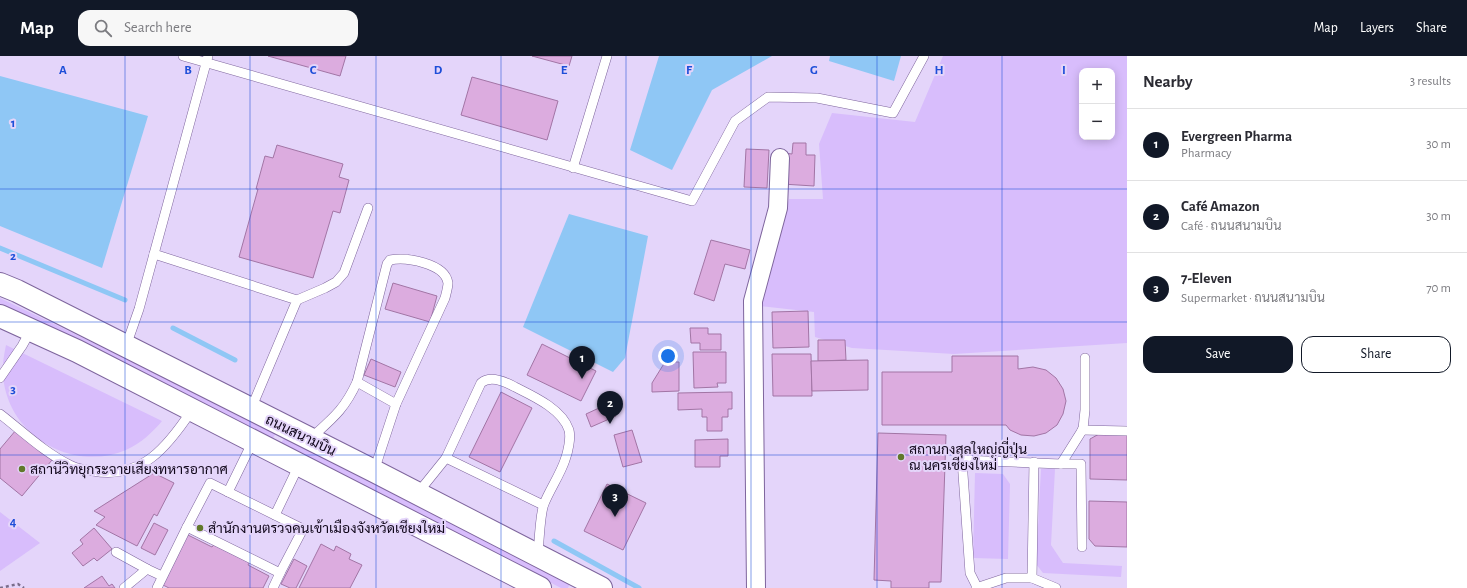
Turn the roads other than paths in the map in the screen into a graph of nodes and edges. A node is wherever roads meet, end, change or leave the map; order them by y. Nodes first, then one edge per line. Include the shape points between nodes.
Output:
1 (183, 56) edge
2 (608, 56) edge
3 (924, 56) edge
4 (207, 59) edge
5 (780, 158) dead end
6 (573, 168) junction
7 (368, 208) dead end
8 (154, 254) junction
9 (0, 284) edge
10 (297, 300) junction
11 (0, 316) edge
12 (31, 329) junction
13 (126, 346) junction
14 (1084, 358) dead end
15 (0, 378) edge
16 (357, 382) junction
17 (396, 404) junction
18 (192, 410) junction
19 (251, 410) junction
20 (0, 414) edge
21 (1082, 430) junction
22 (1127, 431) edge
23 (310, 439) junction
24 (253, 441) junction
25 (446, 458) junction
26 (1034, 462) junction
27 (1061, 464) junction
28 (299, 465) junction
29 (374, 471) junction
30 (228, 492) junction
31 (418, 494) junction
32 (543, 505) junction
33 (275, 515) junction
34 (187, 527) junction
35 (1082, 547) dead end
36 (116, 552) dead end
37 (538, 555) junction
38 (146, 569) junction
39 (280, 573) junction
40 (162, 576) junction
41 (1032, 578) junction
42 (124, 588) edge
43 (157, 588) edge
44 (273, 588) edge
45 (540, 588) edge
46 (601, 588) edge
47 (756, 588) edge
48 (977, 588) edge
49 (1056, 588) edge

1 - 4 lane
2 - 6 lane
3 - 6 lane via 893,113 817,98 768,97 735,121 692,201
4 - 6 lane
4 - 8 lane
5 - 47 street via 778,208 753,301
7 - 10 lane via 344,273 336,282
8 - 10 lane
8 - 13 lane
9 - 13 main road, ถนนสนามบิน
10 - 19 lane
11 - 12 main road, ถนนสนามบิน
12 - 15 lane
12 - 18 main road, ถนนสนามบิน
13 - 19 main road, ถนนสนามบิน
14 - 21 lane via 1085,410
16 - 17 lane
16 - 17 lane via 387,264 390,260 409,259 434,266 446,277 448,284 445,298
16 - 23 lane via 349,399 338,413
17 - 29 lane
18 - 20 lane via 164,448 136,467 118,473 73,467 38,445
18 - 24 main road, ถนนสนามบิน
19 - 23 main road, ถนนสนามบิน
21 - 22 lane
21 - 27 lane
23 - 29 main road, ถนนสนามบิน
24 - 28 main road, ถนนสนามบิน
24 - 30 lane
25 - 31 lane
25 - 32 lane
25 - 32 lane via 481,383 492,379 508,383 540,399 560,416 569,430 565,460
26 - 27 lane
26 - 41 lane
26 - 48 lane via 962,460 970,573
27 - 35 lane via 1081,464
28 - 33 lane
28 - 45 main road, ถนนสนามบิน
29 - 31 main road, ถนนสนามบิน
30 - 33 lane
30 - 34 lane via 210,483
31 - 37 main road, ถนนสนามบิน
32 - 37 lane
33 - 39 lane via 303,529
34 - 39 lane
34 - 40 lane
36 - 38 lane
37 - 46 main road, ถนนสนามบิน
38 - 40 lane
38 - 42 lane
39 - 44 lane
40 - 43 lane
41 - 48 lane via 1006,578
41 - 49 lane

